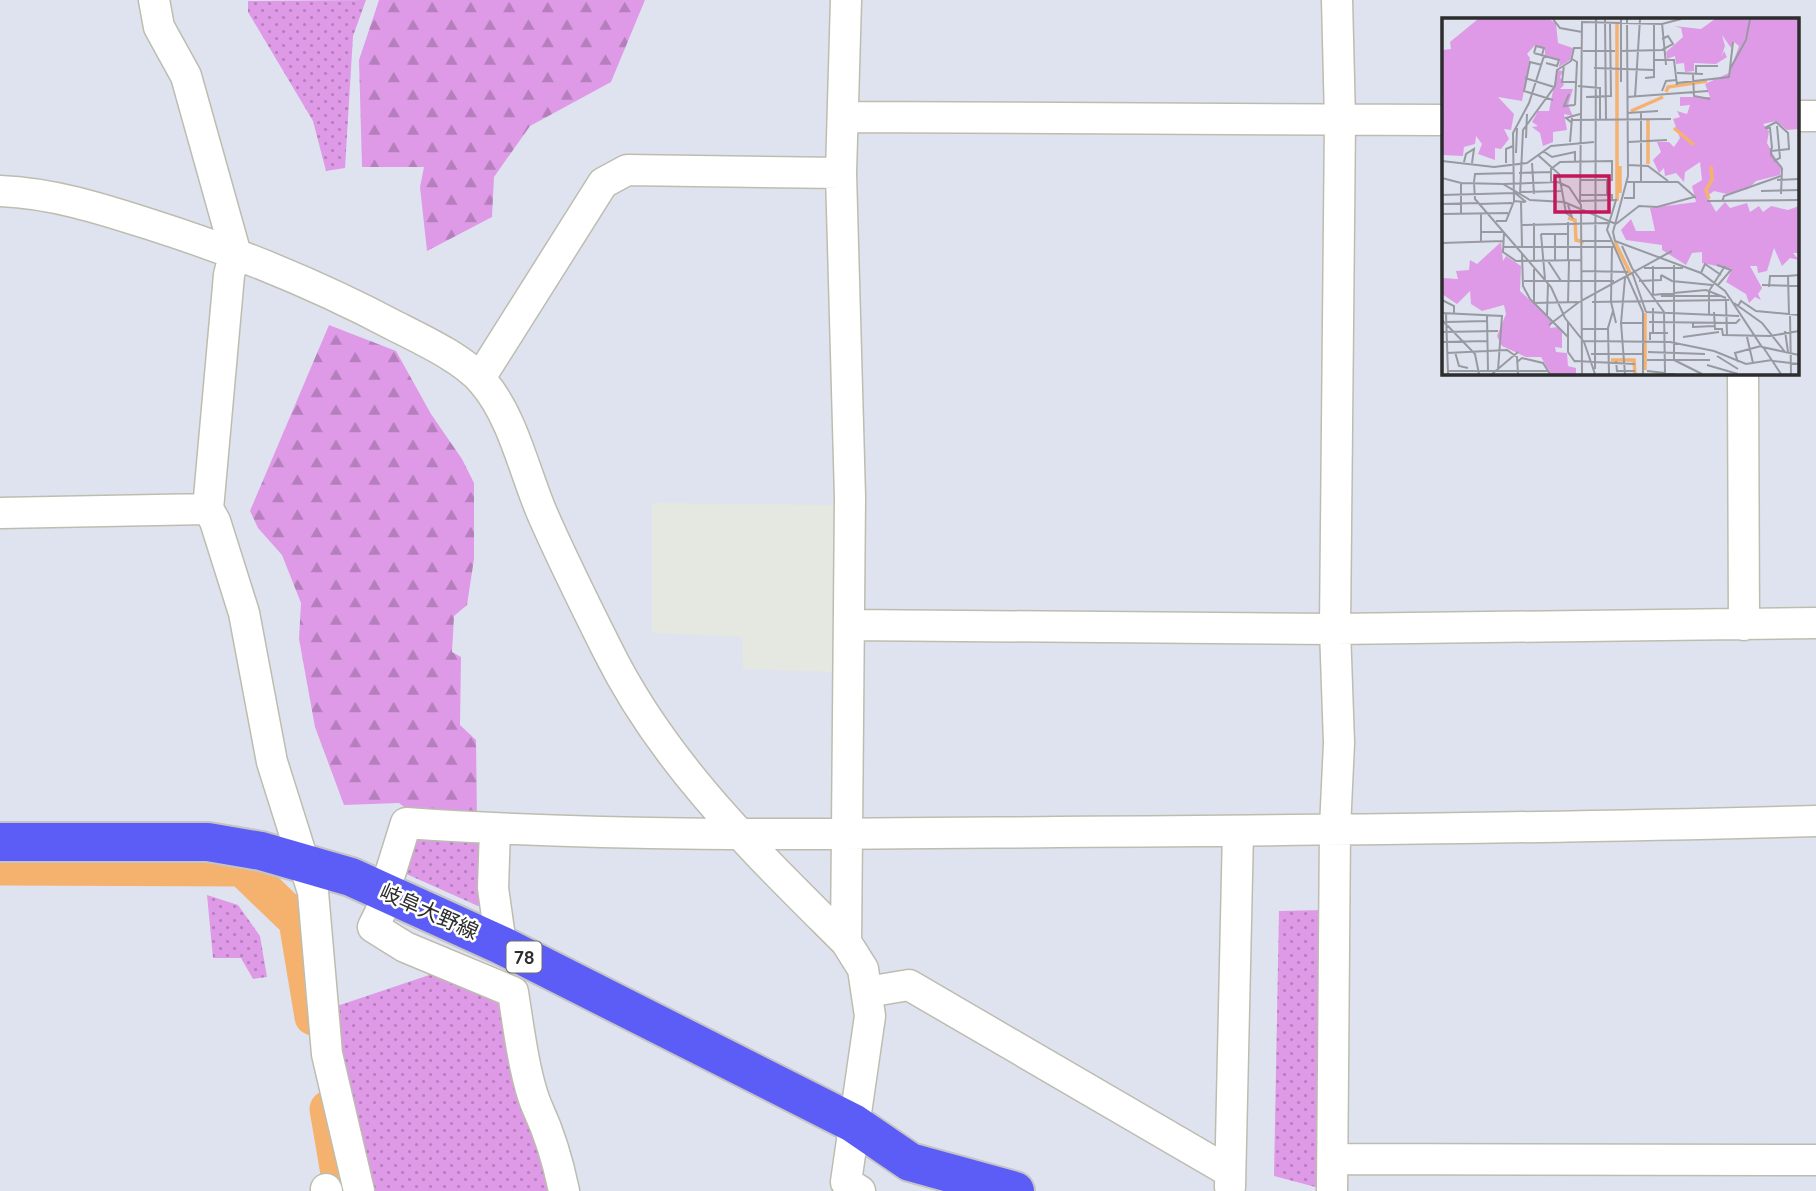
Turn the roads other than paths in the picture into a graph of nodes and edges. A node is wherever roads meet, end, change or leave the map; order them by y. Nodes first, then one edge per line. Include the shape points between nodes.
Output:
1 (153, 0) edge
2 (846, 0) edge
3 (1337, 0) edge
4 (1798, 116) edge
5 (1816, 116) edge
6 (845, 117) junction
7 (1340, 120) junction
8 (1442, 120) edge
9 (841, 173) junction
10 (0, 191) edge
11 (234, 251) junction
12 (1743, 374) edge
13 (480, 378) junction
14 (208, 509) junction
15 (0, 513) edge
16 (1816, 623) edge
17 (850, 625) junction
18 (1744, 625) junction
19 (1335, 629) junction
20 (1816, 821) edge
21 (1335, 828) junction
22 (495, 829) junction
23 (1238, 831) junction
24 (849, 834) junction
25 (738, 835) junction
26 (0, 842) edge
27 (306, 863) junction
28 (391, 871) dead end
29 (381, 911) dead end
30 (846, 942) junction
31 (500, 944) junction
32 (867, 992) junction
33 (853, 1123) junction
34 (1334, 1159) junction
35 (1816, 1160) edge
36 (1230, 1182) edge
37 (359, 1191) edge
38 (564, 1191) edge
39 (860, 1191) edge
40 (1015, 1191) edge
41 (1332, 1191) edge

1 - 11 street via 159,27 186,76
2 - 6 street
3 - 7 street
4 - 5 street
6 - 7 street
6 - 9 street
7 - 8 street
7 - 19 street
9 - 13 street via 627,170 603,183
9 - 17 street
10 - 11 street via 31,192 98,208
11 - 13 street via 350,302 431,345
11 - 14 street
12 - 18 street
13 - 25 street via 497,400 543,514 608,653 653,729
14 - 15 street
14 - 27 street via 244,613 272,762
16 - 18 street
17 - 19 street
17 - 24 street
18 - 19 street
19 - 21 street via 1339,743
20 - 21 street
21 - 23 street
21 - 34 street
22 - 25 street
22 - 28 street via 406,823
22 - 31 street via 494,888
23 - 24 street
23 - 36 street
24 - 25 street
24 - 30 street
25 - 30 street
26 - 27 main road, 岐阜大野線 / 78 via 208,842
27 - 31 main road, 岐阜大野線 / 78 via 351,877
27 - 37 street via 313,892 327,1054
29 - 38 street via 373,927 405,947 513,992 538,1110
30 - 32 street via 863,969
31 - 33 main road, 岐阜大野線 / 78
32 - 33 street via 870,1016
32 - 36 street via 909,985
33 - 39 street via 846,1182
33 - 40 main road, 岐阜大野線 / 78 via 911,1162
34 - 35 street
34 - 41 street

